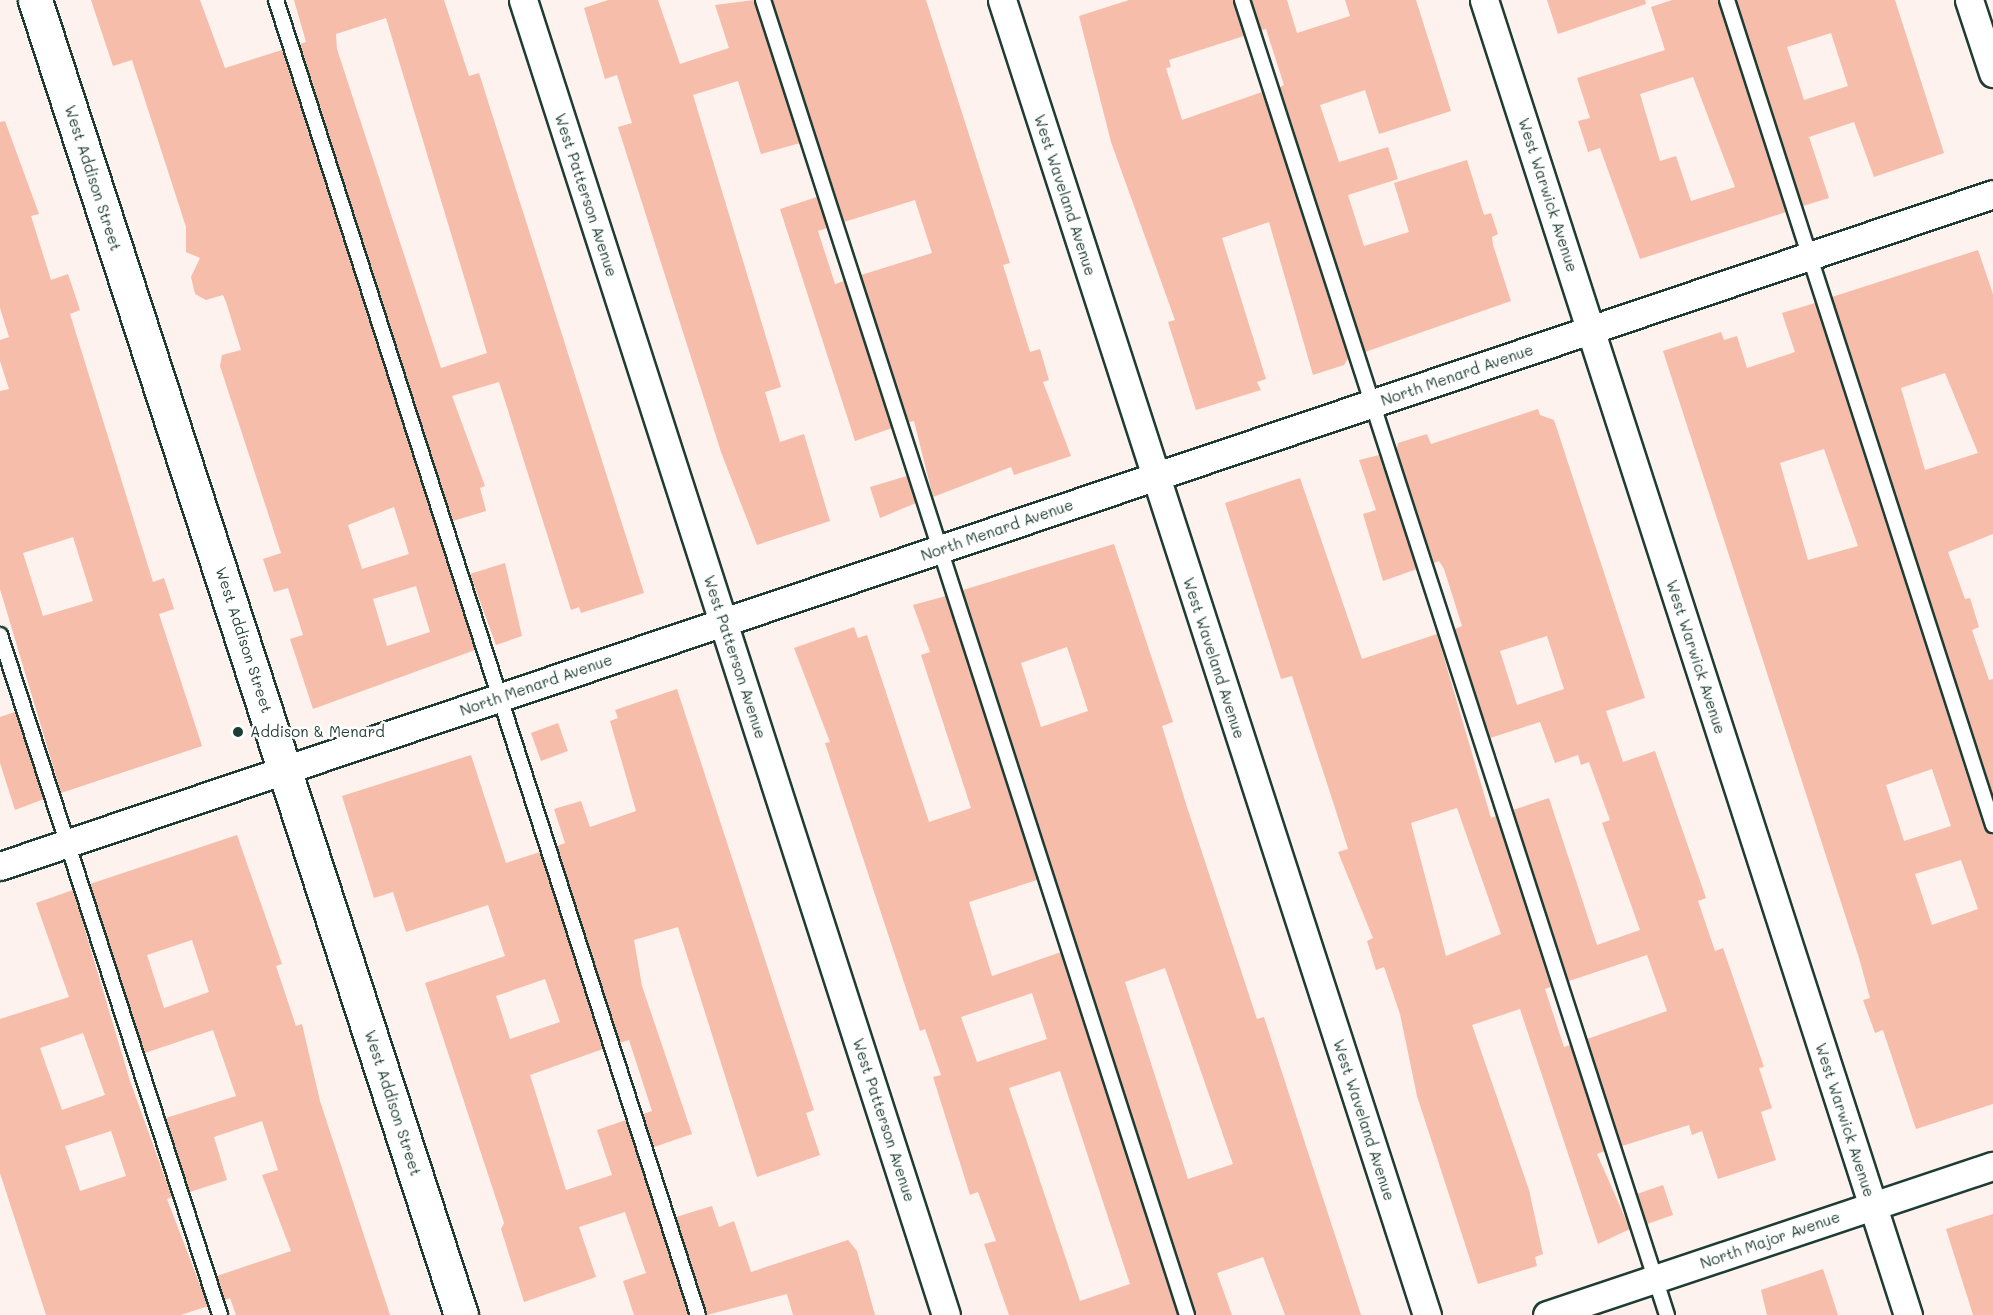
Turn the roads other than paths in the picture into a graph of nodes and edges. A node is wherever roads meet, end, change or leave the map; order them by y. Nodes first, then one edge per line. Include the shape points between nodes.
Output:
1 (35, 0) edge
2 (276, 0) edge
3 (524, 0) edge
4 (763, 0) edge
5 (1002, 0) edge
6 (1242, 0) edge
7 (1484, 0) edge
8 (1726, 0) edge
9 (1969, 0) edge
10 (1993, 73) edge
11 (1993, 194) edge
12 (1809, 256) junction
13 (1591, 329) junction
14 (1372, 403) junction
15 (1156, 476) junction
16 (940, 549) junction
17 (723, 622) junction
18 (0, 635) edge
19 (500, 698) junction
20 (286, 770) junction
21 (1993, 825) edge
22 (68, 843) junction
23 (0, 866) edge
24 (1993, 1166) edge
25 (1873, 1206) junction
26 (1655, 1279) junction
27 (220, 1315) edge
28 (461, 1315) edge
29 (698, 1315) edge
30 (946, 1315) edge
31 (1187, 1315) edge
32 (1427, 1315) edge
33 (1546, 1315) edge
34 (1667, 1315) edge
35 (1908, 1315) edge

1 - 20 street, West Addison Street
2 - 19 lane
3 - 17 street, West Patterson Avenue
4 - 16 lane
5 - 15 street, West Waveland Avenue
6 - 14 lane
7 - 13 street, West Warwick Avenue
8 - 12 lane
9 - 10 street
11 - 12 street, North Menard Avenue
12 - 13 street, North Menard Avenue
12 - 21 lane
13 - 14 street, North Menard Avenue
13 - 25 street, West Warwick Avenue
14 - 15 street, North Menard Avenue
14 - 26 lane
15 - 16 street, North Menard Avenue
15 - 32 street, West Waveland Avenue
16 - 17 street, North Menard Avenue
16 - 31 lane
17 - 19 street, North Menard Avenue
17 - 30 street, West Patterson Avenue
18 - 22 lane
19 - 20 street, North Menard Avenue
19 - 29 lane
20 - 22 street, North Menard Avenue
20 - 28 street, West Addison Street
22 - 23 street, North Menard Avenue
22 - 27 lane
24 - 25 street, North Major Avenue
25 - 26 street, North Major Avenue
25 - 35 street, West Warwick Avenue
26 - 33 street, North Major Avenue
26 - 34 lane

